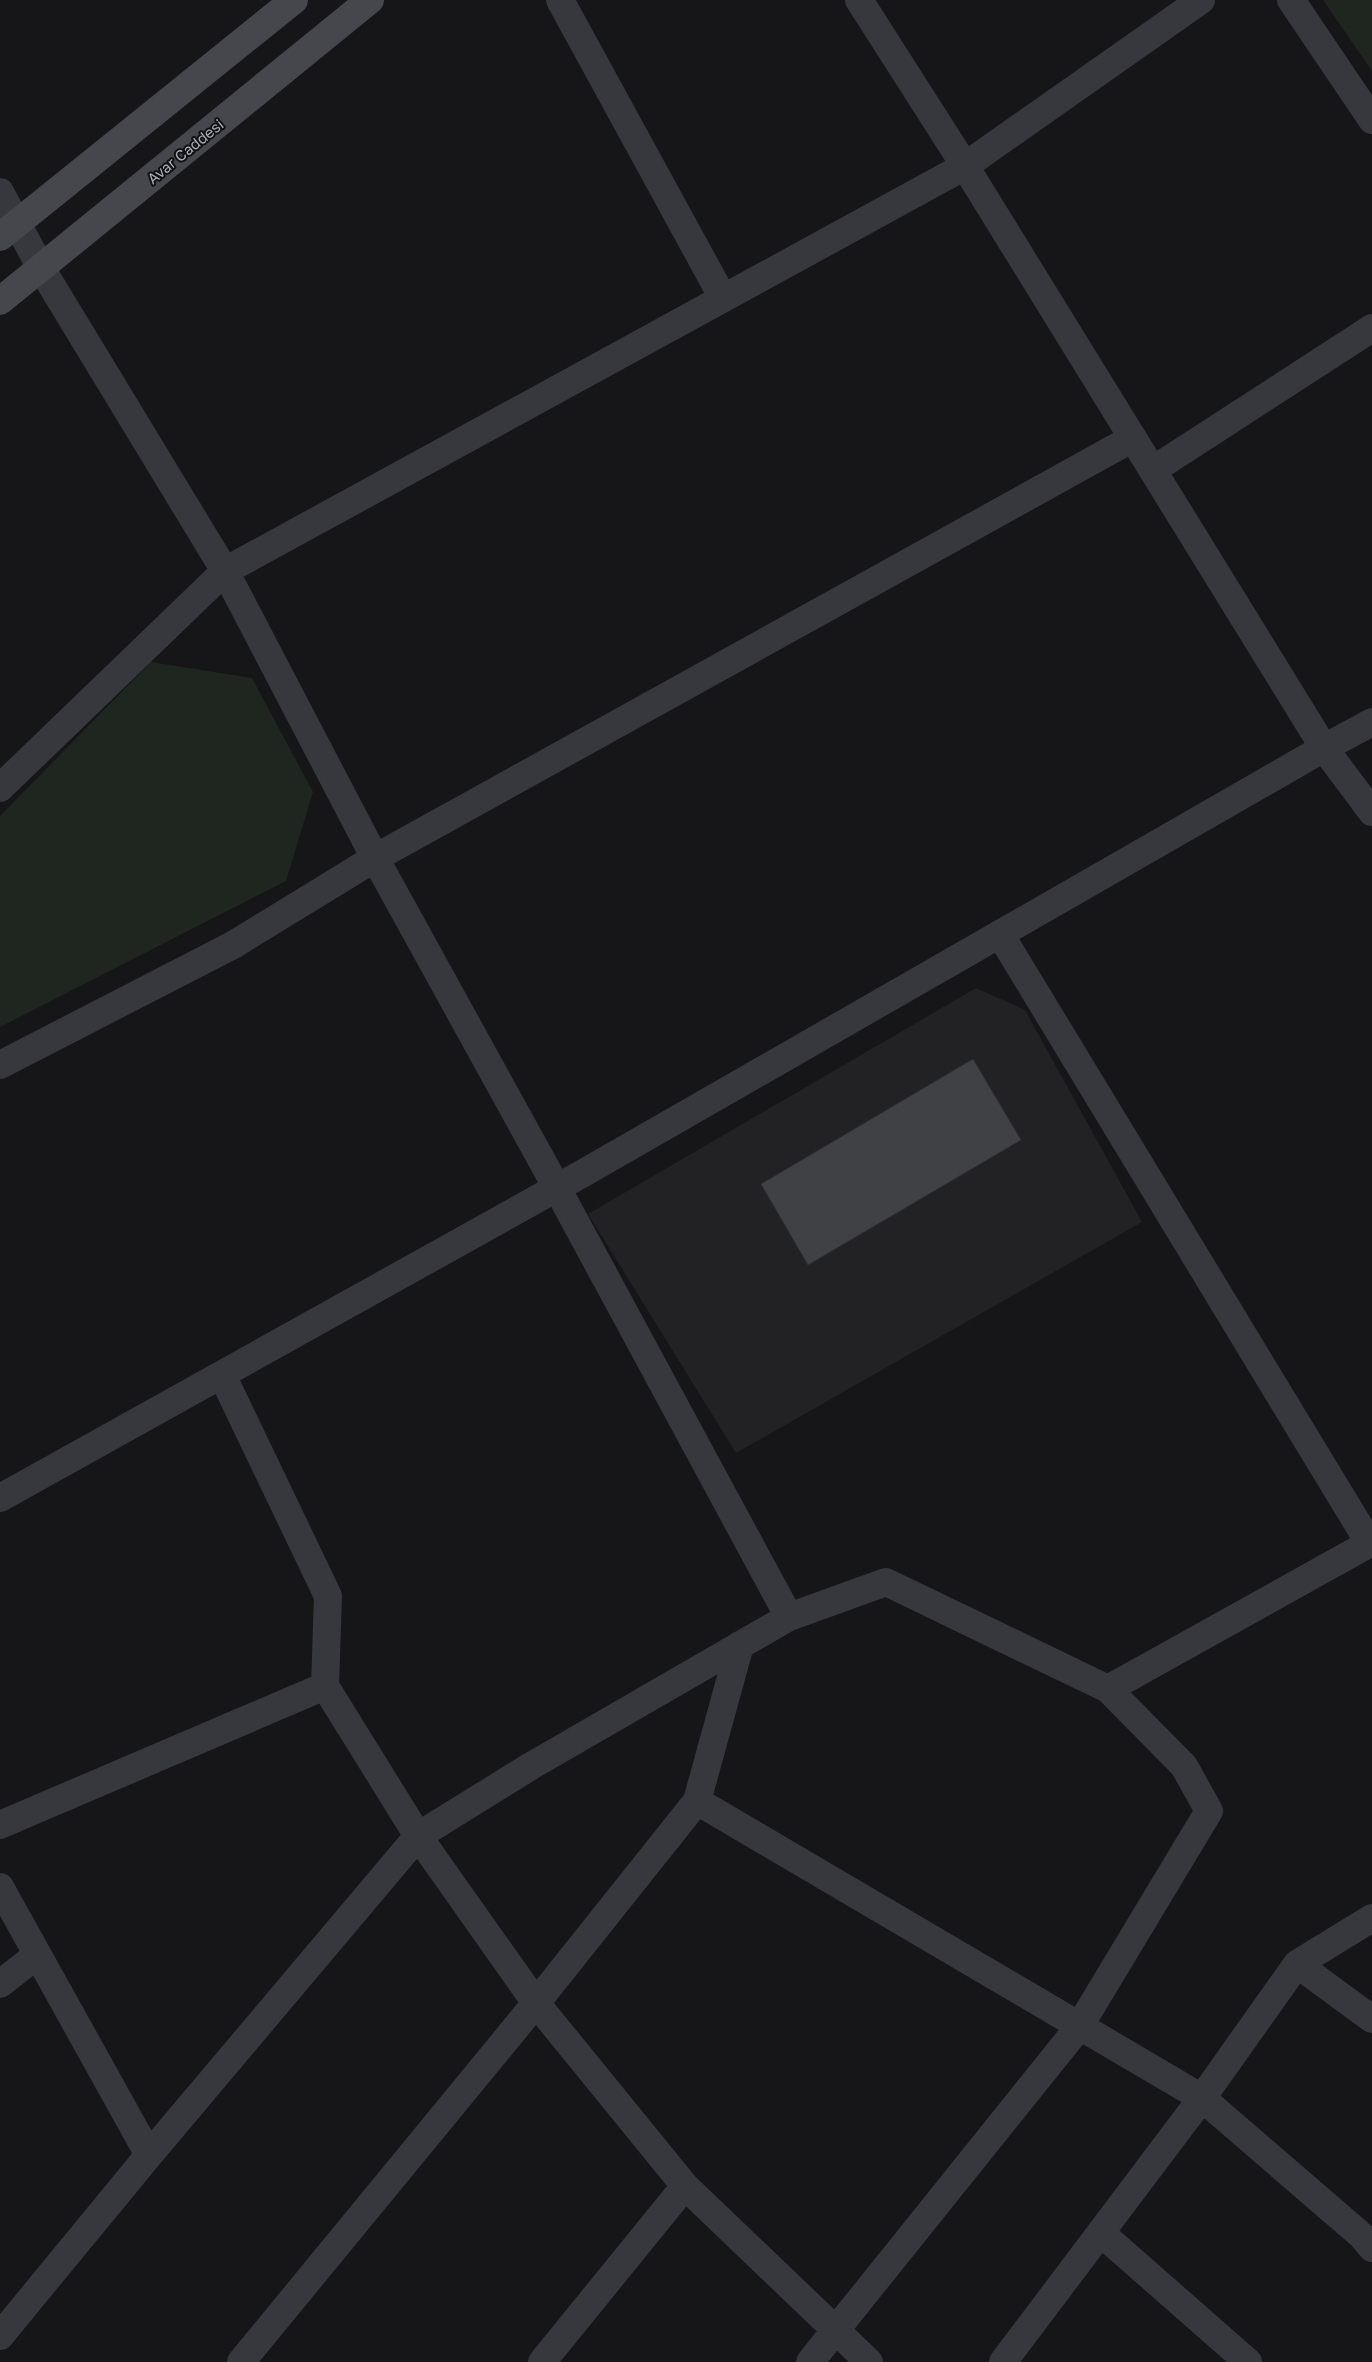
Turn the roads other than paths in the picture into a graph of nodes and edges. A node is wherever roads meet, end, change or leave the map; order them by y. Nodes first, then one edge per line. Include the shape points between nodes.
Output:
1 (294, 0) edge
2 (370, 0) edge
3 (560, 0) edge
4 (859, 0) edge
5 (1201, 0) edge
6 (1291, 0) edge
7 (1372, 120) edge
8 (965, 166) junction
9 (0, 192) edge
10 (9, 230) edge
11 (41, 268) junction
12 (723, 298) junction
13 (0, 301) edge
14 (1372, 328) edge
15 (1133, 438) junction
16 (1153, 470) junction
17 (225, 571) junction
18 (1372, 722) edge
19 (1324, 748) junction
20 (0, 788) edge
21 (1372, 812) edge
22 (375, 858) junction
23 (1000, 934) junction
24 (0, 1065) edge
25 (557, 1188) junction
26 (222, 1374) junction
27 (0, 1498) edge
28 (1371, 1543) edge
29 (789, 1617) junction
30 (740, 1645) junction
31 (325, 1686) junction
32 (1108, 1689) junction
33 (697, 1801) junction
34 (0, 1825) edge
35 (418, 1836) junction
36 (0, 1887) edge
37 (1372, 1918) edge
38 (37, 1955) junction
39 (1297, 1964) junction
40 (0, 1984) edge
41 (536, 2003) junction
42 (1372, 2019) edge
43 (1079, 2027) junction
44 (1202, 2098) junction
45 (149, 2155) junction
46 (685, 2186) junction
47 (1101, 2233) junction
48 (1372, 2248) edge
49 (836, 2331) junction
50 (0, 2336) edge
51 (241, 2362) edge
52 (542, 2362) edge
53 (810, 2362) edge
54 (869, 2362) edge
55 (1003, 2362) edge
56 (1248, 2362) edge

1 - 10 main road
2 - 11 main road, Avar Caddesi
3 - 12 street
4 - 8 street
5 - 8 street
6 - 7 street
8 - 12 street
8 - 15 street
9 - 10 street
10 - 11 street
11 - 13 main road, Avar Caddesi
11 - 17 street
12 - 17 street
14 - 16 street
15 - 16 street
15 - 22 street
16 - 19 street
17 - 20 street
17 - 22 street
18 - 19 street
19 - 21 street
19 - 23 street
22 - 24 street via 233,945
22 - 25 street
23 - 25 street
23 - 28 street
25 - 26 street
25 - 29 street
26 - 27 street
26 - 31 street via 328,1596
28 - 32 street
29 - 30 street
29 - 32 street via 886,1582
30 - 33 street
30 - 35 street via 531,1766
31 - 34 street
31 - 35 street
32 - 43 street via 1184,1766 1209,1811
33 - 41 street
33 - 43 street
35 - 41 street
35 - 45 street
36 - 38 street
37 - 39 street
38 - 40 street
38 - 45 street
39 - 42 street
39 - 44 street
41 - 46 street
41 - 51 street
43 - 44 street
43 - 49 street
44 - 47 street
44 - 48 street
45 - 50 street
46 - 49 street
46 - 52 street
47 - 55 street
47 - 56 street
49 - 53 street
49 - 54 street

